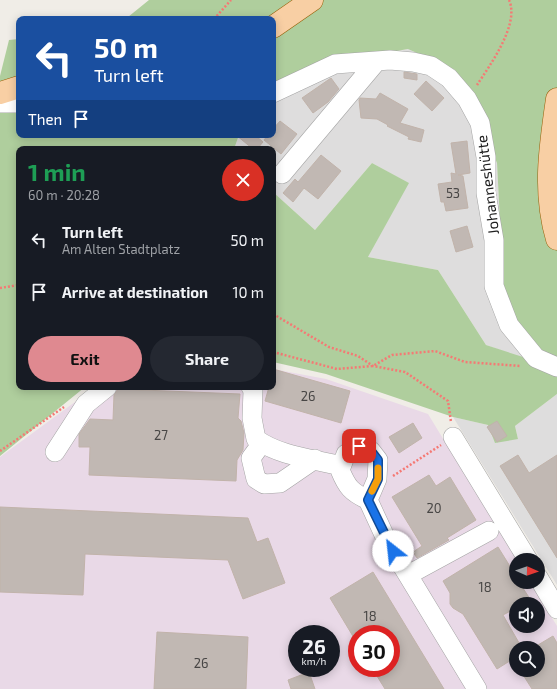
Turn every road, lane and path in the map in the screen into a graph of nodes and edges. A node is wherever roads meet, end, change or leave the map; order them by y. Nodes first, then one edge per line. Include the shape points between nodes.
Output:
1 (231, 0) edge
2 (312, 0) edge
3 (509, 0) edge
4 (217, 16) edge
5 (276, 25) edge
6 (377, 61) junction
7 (16, 88) edge
8 (276, 92) edge
9 (0, 93) edge
10 (467, 99) junction
11 (557, 99) edge
12 (0, 103) edge
13 (16, 103) edge
14 (282, 174) dead end
15 (557, 239) edge
16 (16, 285) edge
17 (0, 288) edge
18 (276, 316) edge
19 (276, 353) edge
20 (536, 358) junction
21 (373, 366) junction
22 (557, 367) edge
23 (103, 390) edge
24 (253, 390) edge
25 (67, 404) dead end
26 (453, 436) junction
27 (262, 443) junction
28 (0, 451) edge
29 (55, 452) dead end
30 (315, 459) junction
31 (341, 466) junction
32 (371, 494) junction
33 (489, 531) dead end
34 (524, 553) edge
35 (408, 575) junction
36 (545, 589) edge
37 (557, 609) edge
38 (477, 689) edge

1 - 4 path
2 - 5 main road
3 - 10 path via 512,17 508,31 488,69
6 - 8 street, Johanneshütte via 335,64
6 - 10 street, Johanneshütte via 413,62 431,66 449,78
6 - 14 street
7 - 9 main road
10 - 20 street, Johanneshütte via 480,123 486,157 486,193 494,240 494,286 509,325
11 - 15 main road via 548,166 550,211
12 - 13 street
16 - 17 path
18 - 21 path via 329,346 358,356
19 - 21 path via 337,369
20 - 21 path via 527,366 465,362 435,351 392,355
20 - 22 street, Johanneshütte
21 - 26 path via 405,372 448,401
23 - 29 street via 86,404
24 - 27 street via 252,418 256,439
25 - 28 path via 45,422
26 - 32 path
26 - 34 street
27 - 30 street
27 - 30 street via 251,458 256,479 264,484 280,483
30 - 31 street
31 - 32 street via 346,485 355,494
31 - 32 street via 346,454 359,446 371,451 378,460 378,479
32 - 35 street via 386,539
33 - 35 street
35 - 38 street
36 - 37 street

